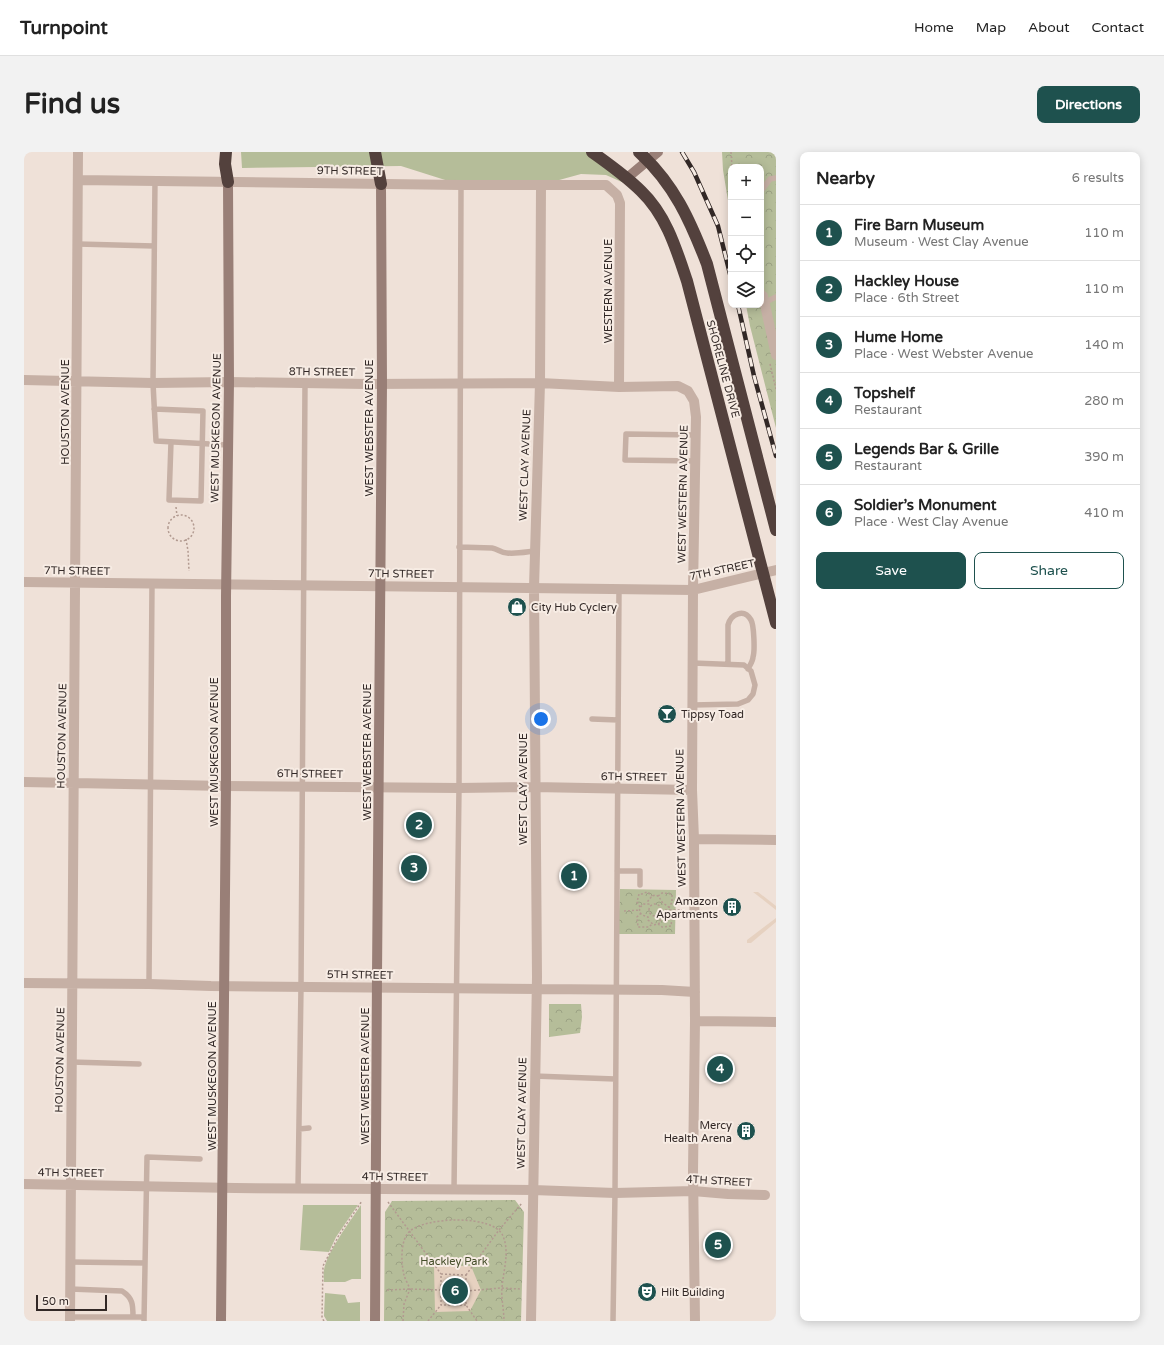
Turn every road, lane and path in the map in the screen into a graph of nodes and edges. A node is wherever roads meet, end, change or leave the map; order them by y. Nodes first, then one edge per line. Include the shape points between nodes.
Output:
1 (78, 152) edge
2 (226, 152) edge
3 (375, 152) edge
4 (592, 152) edge
5 (639, 152) edge
6 (658, 152) edge
7 (731, 152) edge
8 (648, 161) junction
9 (732, 164) edge
10 (627, 178) junction
11 (776, 178) edge
12 (78, 180) junction
13 (155, 180) junction
14 (228, 182) junction
15 (381, 184) junction
16 (461, 185) junction
17 (541, 185) junction
18 (764, 187) edge
19 (617, 195) joint
20 (78, 244) junction
21 (154, 246) junction
22 (764, 295) edge
23 (776, 297) edge
24 (764, 300) edge
25 (776, 355) edge
26 (24, 380) edge
27 (77, 381) junction
28 (229, 382) junction
29 (153, 383) junction
30 (540, 383) junction
31 (305, 384) junction
32 (382, 384) junction
33 (460, 384) junction
34 (619, 387) junction
35 (154, 409) junction
36 (696, 436) junction
37 (171, 442) junction
38 (202, 444) junction
39 (228, 445) junction
40 (695, 461) junction
41 (176, 504) dead end
42 (177, 516) junction
43 (776, 530) edge
44 (186, 539) junction
45 (459, 547) junction
46 (535, 551) junction
47 (776, 570) edge
48 (189, 571) dead end
49 (763, 573) junction
50 (24, 582) edge
51 (75, 583) junction
52 (152, 584) junction
53 (227, 584) junction
54 (303, 585) junction
55 (380, 586) junction
56 (459, 587) junction
57 (534, 588) junction
58 (619, 589) junction
59 (693, 590) junction
60 (776, 623) edge
61 (693, 663) junction
62 (728, 664) junction
63 (748, 669) junction
64 (693, 705) junction
65 (592, 719) dead end
66 (618, 720) junction
67 (24, 782) edge
68 (73, 783) junction
69 (151, 784) junction
70 (226, 786) junction
71 (302, 786) junction
72 (379, 787) junction
73 (534, 787) junction
74 (459, 788) junction
75 (617, 788) junction
76 (692, 790) junction
77 (694, 839) junction
78 (776, 840) edge
79 (617, 871) junction
80 (640, 884) dead end
81 (652, 896) junction
82 (658, 896) junction
83 (663, 903) junction
84 (649, 904) junction
85 (651, 906) junction
86 (659, 906) junction
87 (640, 908) junction
88 (669, 908) junction
89 (661, 910) junction
90 (682, 910) dead end
91 (670, 911) junction
92 (616, 912) junction
93 (641, 913) junction
94 (659, 914) junction
95 (650, 915) junction
96 (661, 916) junction
97 (648, 917) junction
98 (652, 924) junction
99 (658, 924) junction
100 (24, 983) edge
101 (73, 984) junction
102 (149, 984) junction
103 (224, 986) junction
104 (301, 987) junction
105 (377, 988) junction
106 (457, 989) junction
107 (537, 990) junction
108 (616, 990) junction
109 (695, 992) junction
110 (695, 1021) junction
111 (776, 1022) edge
112 (72, 1062) junction
113 (139, 1064) dead end
114 (534, 1076) junction
115 (615, 1079) junction
116 (310, 1128) dead end
117 (299, 1129) junction
118 (200, 1159) dead end
119 (24, 1184) edge
120 (70, 1184) junction
121 (147, 1187) junction
122 (223, 1188) junction
123 (298, 1189) junction
124 (376, 1189) junction
125 (454, 1190) junction
126 (533, 1190) junction
127 (694, 1191) junction
128 (615, 1192) junction
129 (765, 1195) dead end
130 (362, 1201) dead end
131 (388, 1202) dead end
132 (522, 1203) dead end
133 (499, 1230) junction
134 (409, 1231) junction
135 (70, 1262) junction
136 (145, 1263) junction
137 (441, 1274) junction
138 (466, 1275) junction
139 (410, 1288) junction
140 (501, 1288) junction
141 (70, 1289) junction
142 (521, 1289) dead end
143 (387, 1290) dead end
144 (440, 1290) junction
145 (466, 1291) junction
146 (441, 1305) junction
147 (466, 1305) junction
148 (133, 1317) junction
149 (70, 1319) edge
150 (144, 1319) edge
151 (695, 1320) edge
152 (221, 1321) edge
153 (324, 1321) edge
154 (375, 1321) edge
155 (403, 1321) edge
156 (428, 1321) edge
157 (477, 1321) edge
158 (504, 1321) edge
159 (531, 1321) edge
160 (613, 1321) edge

1 - 12 street, HOUSTON AVENUE
2 - 14 highway
3 - 15 highway
4 - 10 highway, SHORELINE DRIVE
5 - 8 highway, SHORELINE DRIVE
6 - 8 main road
7 - 9 path
8 - 10 main road
8 - 43 highway, SHORELINE DRIVE via 679,202 707,264
10 - 49 highway, SHORELINE DRIVE via 654,205 674,242 687,281
11 - 18 lane
12 - 13 street, 9TH STREET
12 - 20 street, HOUSTON AVENUE
13 - 14 street, 9TH STREET
13 - 21 lane
14 - 15 street, 9TH STREET
14 - 28 main road, WEST MUSKEGON AVENUE
15 - 16 street, 9TH STREET
15 - 32 main road, WEST WEBSTER AVENUE
16 - 17 street, 9TH STREET
16 - 33 lane
17 - 19 street, 9TH STREET via 606,185
17 - 30 street, WEST CLAY AVENUE
19 - 34 street, WESTERN AVENUE via 620,203
20 - 21 lane
20 - 27 street, HOUSTON AVENUE
21 - 29 lane
22 - 23 lane
24 - 25 street
26 - 27 street, 8TH STREET
27 - 29 street, 8TH STREET
27 - 51 street, HOUSTON AVENUE
28 - 29 street, 8TH STREET
28 - 31 street, 8TH STREET
28 - 39 main road, WEST MUSKEGON AVENUE
29 - 35 lane
30 - 33 street, 8TH STREET
30 - 34 street, 8TH STREET
30 - 46 street, WEST CLAY AVENUE
31 - 32 street, 8TH STREET
31 - 54 lane
32 - 33 street, 8TH STREET
32 - 55 main road, WEST WEBSTER AVENUE
33 - 45 lane
34 - 36 street, WEST WESTERN AVENUE via 678,386 688,390 694,401
35 - 37 lane via 156,441
35 - 38 lane via 203,411
36 - 40 street, WEST WESTERN AVENUE
36 - 40 lane via 626,434 625,460
37 - 38 lane
37 - 38 lane via 169,500 200,501
38 - 39 lane
39 - 53 main road, WEST MUSKEGON AVENUE
40 - 59 street, WEST WESTERN AVENUE
41 - 42 path
42 - 44 path via 185,516 192,521 192,533
42 - 44 path via 170,520 169,532 178,540
44 - 48 path
45 - 46 lane via 497,548 507,553
45 - 56 lane
46 - 57 street, WEST CLAY AVENUE
47 - 49 street, 7TH STREET
49 - 59 street, 7TH STREET
49 - 60 highway, SHORELINE DRIVE
50 - 51 street, 7TH STREET
51 - 52 street, 7TH STREET
51 - 68 street, HOUSTON AVENUE
52 - 53 street, 7TH STREET
52 - 69 lane
53 - 54 street, 7TH STREET
53 - 70 main road, WEST MUSKEGON AVENUE
54 - 55 street, 7TH STREET
54 - 71 lane
55 - 56 street, 7TH STREET
55 - 72 main road, WEST WEBSTER AVENUE
56 - 57 street, 7TH STREET
56 - 74 lane
57 - 58 street, 7TH STREET
57 - 73 street, WEST CLAY AVENUE
58 - 59 street, 7TH STREET
58 - 66 lane
59 - 61 street, WEST WESTERN AVENUE
61 - 62 lane
61 - 64 street, WEST WESTERN AVENUE
62 - 63 lane via 744,665
62 - 63 lane via 728,625 733,616 743,614 753,625 754,657
63 - 64 lane via 752,671 755,685 748,700 738,704
64 - 76 street, WEST WESTERN AVENUE
65 - 66 lane
66 - 75 lane
67 - 68 street, 6TH STREET
68 - 69 street, 6TH STREET
68 - 101 street, HOUSTON AVENUE
69 - 70 street, 6TH STREET
69 - 102 lane
70 - 71 street, 6TH STREET
70 - 103 main road, WEST MUSKEGON AVENUE
71 - 72 street, 6TH STREET
71 - 104 lane
72 - 74 street, 6TH STREET
72 - 105 main road, WEST WEBSTER AVENUE
73 - 74 street, 6TH STREET
73 - 75 street, 6TH STREET
73 - 107 street, WEST CLAY AVENUE
74 - 106 lane
75 - 76 street, 6TH STREET
75 - 79 lane
76 - 77 street, WEST WESTERN AVENUE
77 - 78 street
77 - 109 street, WEST WESTERN AVENUE
79 - 80 lane via 640,871
79 - 92 lane
81 - 82 path
81 - 84 path
81 - 87 path via 648,892 639,894 637,902
82 - 83 path
82 - 88 path via 662,893 672,894
83 - 86 path
83 - 88 path
84 - 85 path
84 - 87 path via 644,904
85 - 86 path
85 - 95 path
86 - 89 path
87 - 92 path
87 - 93 path
88 - 91 path
89 - 91 path
89 - 94 path
90 - 91 path
91 - 96 path via 665,917
91 - 99 path via 671,926 662,927
92 - 108 lane
93 - 97 path
93 - 98 path via 637,918 638,926
94 - 95 path
94 - 96 path
95 - 97 path
96 - 99 path
97 - 98 path
98 - 99 path
100 - 101 street, 5TH STREET
101 - 102 street, 5TH STREET
101 - 112 street, HOUSTON AVENUE
102 - 103 street, 5TH STREET
103 - 104 street, 5TH STREET
103 - 122 main road, WEST MUSKEGON AVENUE
104 - 105 street, 5TH STREET
104 - 117 lane
105 - 106 street, 5TH STREET
105 - 124 main road, WEST WEBSTER AVENUE
106 - 107 street, 5TH STREET
106 - 125 lane
107 - 108 street, 5TH STREET
107 - 114 street, WEST CLAY AVENUE
108 - 109 street, 5TH STREET
108 - 115 lane
109 - 110 street, WEST WESTERN AVENUE
110 - 111 street
110 - 127 street, WEST WESTERN AVENUE
112 - 113 lane
112 - 120 street, HOUSTON AVENUE
114 - 115 lane
114 - 126 street, WEST CLAY AVENUE
115 - 128 lane
116 - 117 lane
117 - 123 lane
118 - 121 lane via 147,1157
119 - 120 street, 4TH STREET
120 - 121 street, 4TH STREET
120 - 135 street, HOUSTON AVENUE
121 - 122 street, 4TH STREET
121 - 136 lane
122 - 123 street, 4TH STREET
122 - 152 main road, WEST MUSKEGON AVENUE
123 - 124 street, 4TH STREET
124 - 125 street, 4TH STREET
124 - 154 main road, WEST WEBSTER AVENUE
125 - 126 street, 4TH STREET
126 - 128 street, 4TH STREET
126 - 159 street, WEST CLAY AVENUE
127 - 128 street, 4TH STREET
127 - 129 street, 4TH STREET
127 - 151 street, WEST WESTERN AVENUE
128 - 160 lane
130 - 153 path via 322,1266
131 - 134 path
132 - 133 path
133 - 134 path via 481,1222 457,1219 432,1222
133 - 138 path
133 - 140 path via 506,1246
134 - 137 path
134 - 139 path via 401,1256 404,1276
135 - 136 lane
135 - 141 street, HOUSTON AVENUE
136 - 150 lane
137 - 138 path
137 - 144 path
138 - 145 path
139 - 143 path
139 - 144 path
139 - 155 path via 404,1304
140 - 142 path
140 - 145 path
140 - 158 path
141 - 148 lane via 122,1291 133,1304
141 - 149 street, HOUSTON AVENUE
144 - 146 path
145 - 147 path
146 - 147 path
146 - 156 path
147 - 157 path
148 - 149 lane
148 - 150 lane

